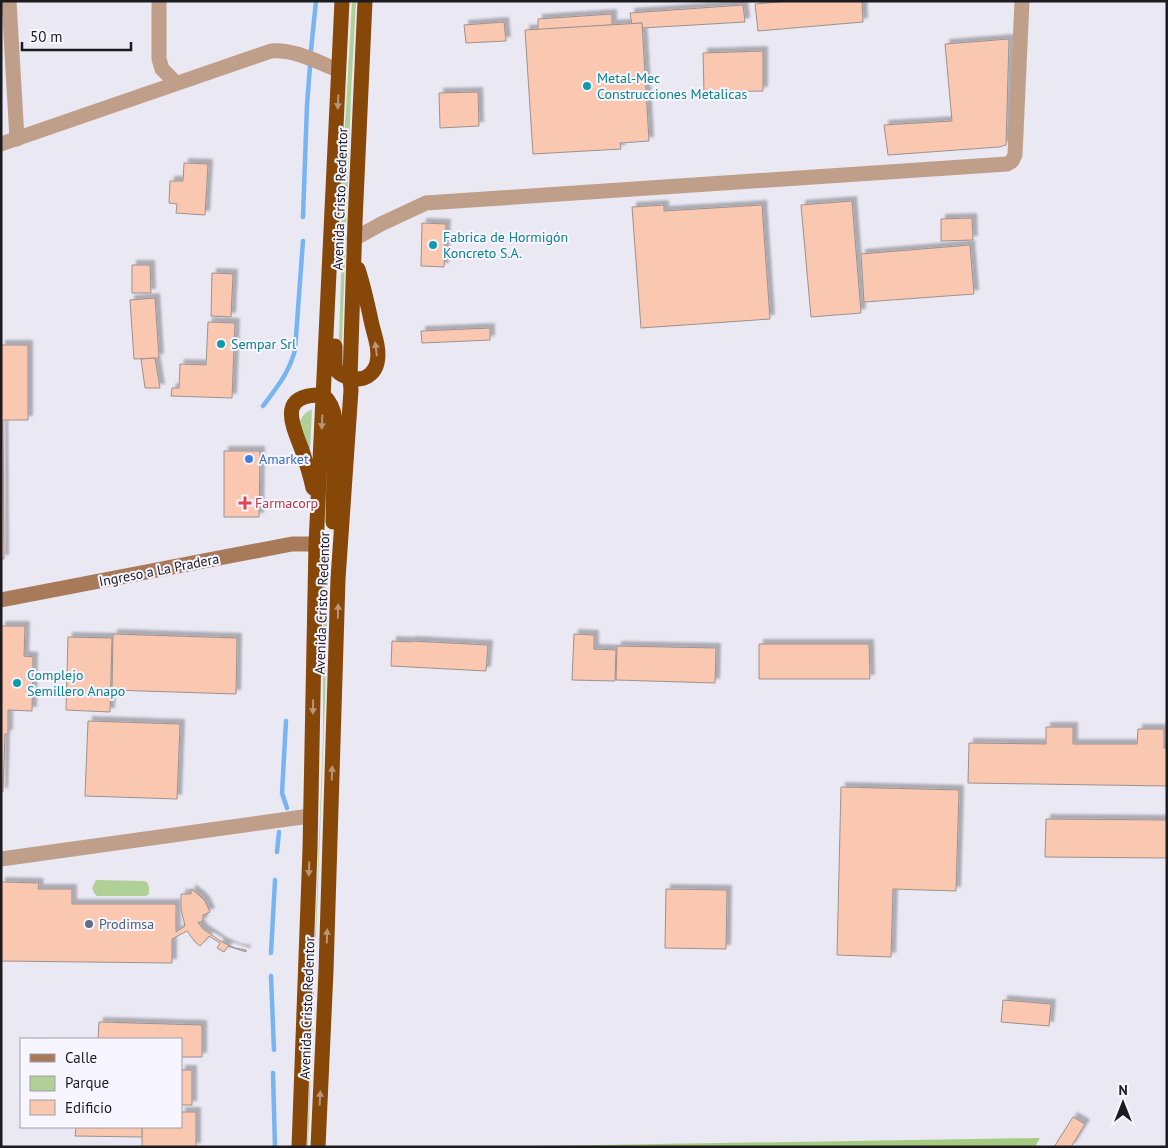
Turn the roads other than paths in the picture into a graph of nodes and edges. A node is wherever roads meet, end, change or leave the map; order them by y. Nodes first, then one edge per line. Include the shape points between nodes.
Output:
1 (9, 1) edge
2 (158, 1) edge
3 (342, 1) edge
4 (365, 1) edge
5 (1022, 1) edge
6 (338, 70) junction
7 (176, 83) junction
8 (17, 139) junction
9 (1, 144) edge
10 (331, 229) junction
11 (354, 239) junction
12 (354, 258) junction
13 (350, 378) junction
14 (323, 396) junction
15 (318, 509) junction
16 (316, 544) junction
17 (338, 579) junction
18 (1, 600) edge
19 (310, 816) junction
20 (1, 860) edge
21 (299, 1147) edge
22 (318, 1147) edge

1 - 8 street
2 - 7 street via 159,59 162,69
3 - 6 highway, Avenida Cristo Redentor
4 - 11 highway, Avenida Cristo Redentor
5 - 11 street via 1016,155 1007,164 426,203
6 - 7 street via 281,50
6 -> 10 highway, Avenida Cristo Redentor
7 - 8 street
8 - 9 street
10 - 13 highway via 336,285 335,368
10 - 14 highway, Avenida Cristo Redentor
11 - 12 highway, Avenida Cristo Redentor
12 - 13 highway, Avenida Cristo Redentor
13 -> 12 highway via 360,379 372,373 378,351
13 - 17 highway, Avenida Cristo Redentor
14 -> 15 highway, Avenida Cristo Redentor
14 - 15 highway via 300,399 293,406 291,416 310,471
14 - 17 highway via 331,404 335,420 333,536
15 - 16 highway, Avenida Cristo Redentor
16 - 18 street, Ingreso a La Pradera via 292,544
16 -> 19 highway, Avenida Cristo Redentor
22 -> 17 highway, Avenida Cristo Redentor
19 - 20 street
19 -> 21 highway, Avenida Cristo Redentor

